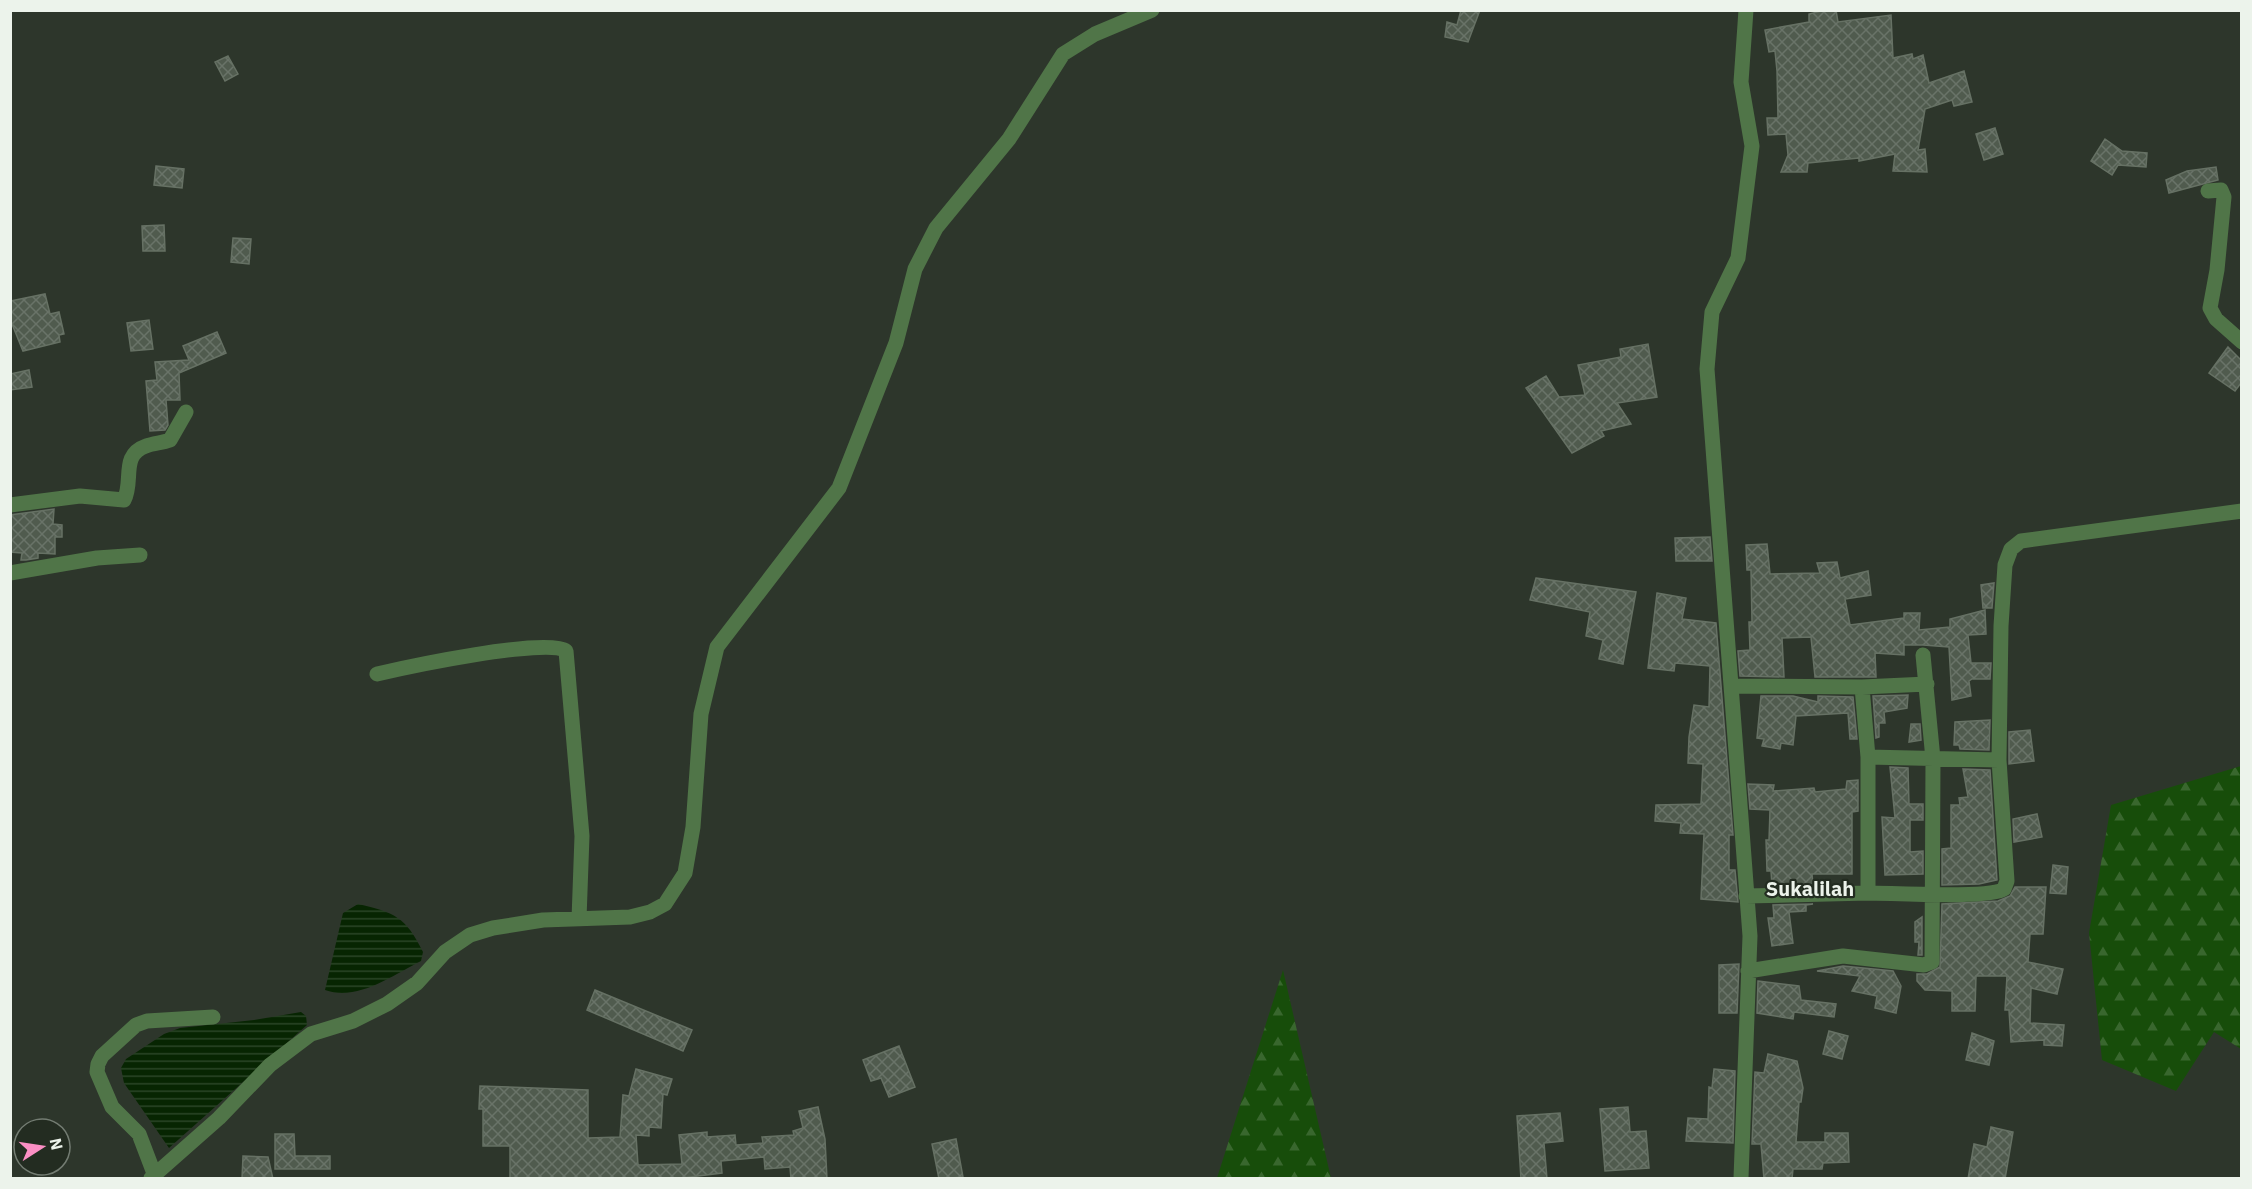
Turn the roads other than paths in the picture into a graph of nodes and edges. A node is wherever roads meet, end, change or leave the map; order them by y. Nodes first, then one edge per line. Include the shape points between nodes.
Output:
1 (1152, 10) edge
2 (1746, 10) edge
3 (2208, 191) dead end
4 (2241, 342) edge
5 (186, 412) dead end
6 (10, 505) edge
7 (2241, 511) edge
8 (140, 555) dead end
9 (10, 573) edge
10 (1923, 655) dead end
11 (377, 674) dead end
12 (1927, 684) junction
13 (1731, 686) junction
14 (1862, 687) junction
15 (1868, 757) junction
16 (1933, 759) junction
17 (1999, 760) junction
18 (1868, 893) junction
19 (1933, 894) junction
20 (1746, 896) junction
21 (579, 919) junction
22 (1748, 971) junction
23 (213, 1017) dead end
24 (153, 1178) edge
25 (1741, 1179) edge

1 - 21 street via 1095,34 1063,54 1009,139 936,228 915,269 896,343 839,488 717,647 701,714 693,827 685,873 665,904 650,912 630,917
2 - 13 street via 1741,82 1752,146 1738,258 1713,312 1707,369
3 - 4 street via 2221,190 2224,197 2210,308
5 - 6 street via 170,440 147,445 130,459 124,500 80,496
7 - 17 street via 2029,539 2011,549 2005,565 2001,626
8 - 9 street
10 - 12 street
11 - 21 street via 477,654 548,648 566,651 582,836
12 - 14 street
12 - 16 street
13 - 14 street
13 - 20 street
14 - 15 street
15 - 16 street
15 - 18 street
16 - 17 street
16 - 19 street
17 - 19 street via 2006,886 1998,892
18 - 19 street
18 - 20 street
19 - 22 street via 1930,964 1843,956
20 - 22 street
21 - 24 street via 543,920 470,935 445,952 417,983 387,1004 353,1021 311,1034 270,1065
22 - 25 street
23 - 24 street via 158,1019 136,1025 98,1064 97,1072 112,1107 139,1134

